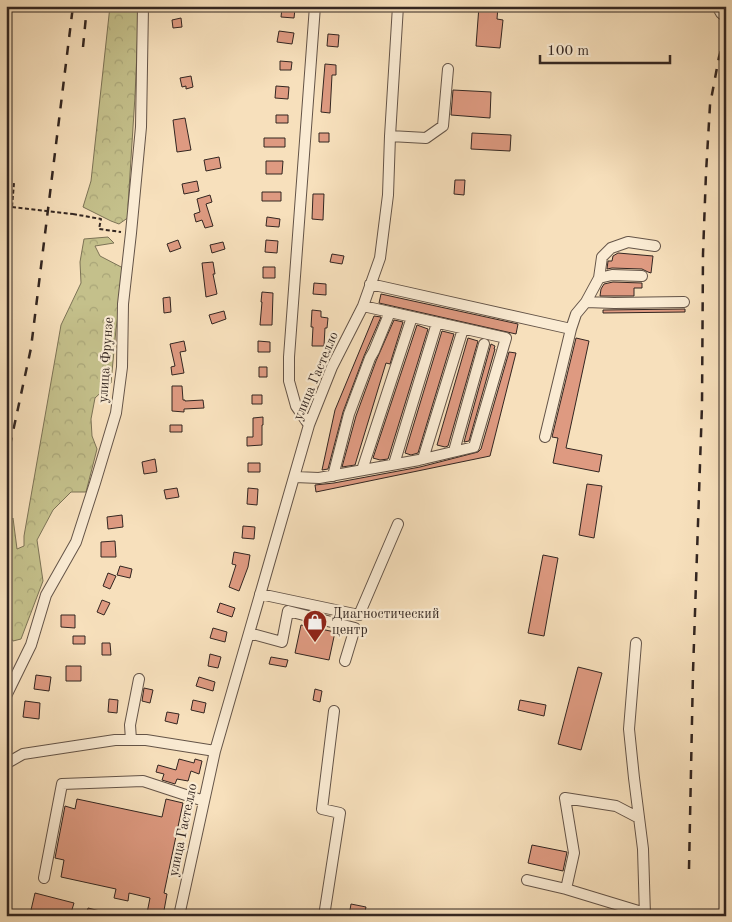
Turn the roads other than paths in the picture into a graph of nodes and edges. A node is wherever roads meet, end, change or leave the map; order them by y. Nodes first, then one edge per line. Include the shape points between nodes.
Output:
1 (143, 6) edge
2 (314, 6) edge
3 (398, 6) edge
4 (717, 6) edge
5 (726, 17) edge
6 (448, 68) dead end
7 (390, 136) junction
8 (655, 246) dead end
9 (642, 276) dead end
10 (599, 278) junction
11 (370, 284) junction
12 (586, 302) junction
13 (684, 302) dead end
14 (363, 306) junction
15 (390, 312) junction
16 (412, 317) junction
17 (437, 323) junction
18 (571, 328) junction
19 (463, 329) junction
20 (484, 344) dead end
21 (309, 425) junction
22 (545, 436) dead end
23 (454, 451) junction
24 (423, 459) junction
25 (394, 464) junction
26 (362, 470) junction
27 (334, 476) junction
28 (295, 477) junction
29 (398, 524) dead end
30 (260, 594) junction
31 (359, 615) junction
32 (355, 628) junction
33 (249, 633) junction
34 (636, 643) dead end
35 (345, 661) dead end
36 (139, 678) dead end
37 (6, 696) edge
38 (334, 711) dead end
39 (130, 740) junction
40 (215, 751) junction
41 (6, 762) edge
42 (204, 801) junction
43 (639, 818) junction
44 (44, 878) dead end
45 (527, 880) dead end
46 (566, 889) junction
47 (645, 914) edge
48 (178, 916) edge
49 (324, 916) edge
50 (685, 916) edge
51 (707, 916) edge

1 - 37 street, улица Фрунзе via 141,127 116,412 76,542 46,595 31,645
2 - 21 street via 289,357 289,381 296,406
3 - 7 street, улица Гастелло
4 - 5 street
6 - 7 street via 443,126 426,138
7 - 11 street, улица Гастелло via 384,232 380,258
8 - 10 street via 628,242 611,248 602,257
9 - 10 street
10 - 12 street
11 - 14 street, улица Гастелло
11 - 18 street
12 - 13 street
12 - 18 street via 576,314
14 - 15 street
14 - 21 street, улица Гастелло via 332,367
15 - 16 street
15 - 27 street via 349,414
16 - 17 street
16 - 26 street
17 - 19 street
17 - 25 street
18 - 22 street
19 - 23 street via 506,338 474,447
19 - 24 street
20 - 23 street
21 - 28 street, улица Гастелло
23 - 24 street
24 - 25 street
25 - 26 street
26 - 27 street
27 - 28 street
28 - 30 street, улица Гастелло
29 - 31 street
30 - 31 street
30 - 33 street, улица Гастелло
31 - 32 street via 361,618
32 - 33 street via 288,611 282,642
32 - 35 street
33 - 40 street, улица Гастелло
34 - 43 street via 629,729
36 - 39 street
38 - 49 street via 322,809 340,813
39 - 40 street
39 - 41 street via 23,754
40 - 42 street, улица Гастелло
42 - 44 street via 143,781 62,784
42 - 48 street, улица Гастелло
43 - 46 street via 616,806 565,798 574,853
43 - 47 street
45 - 46 street
46 - 47 street
50 - 51 street

